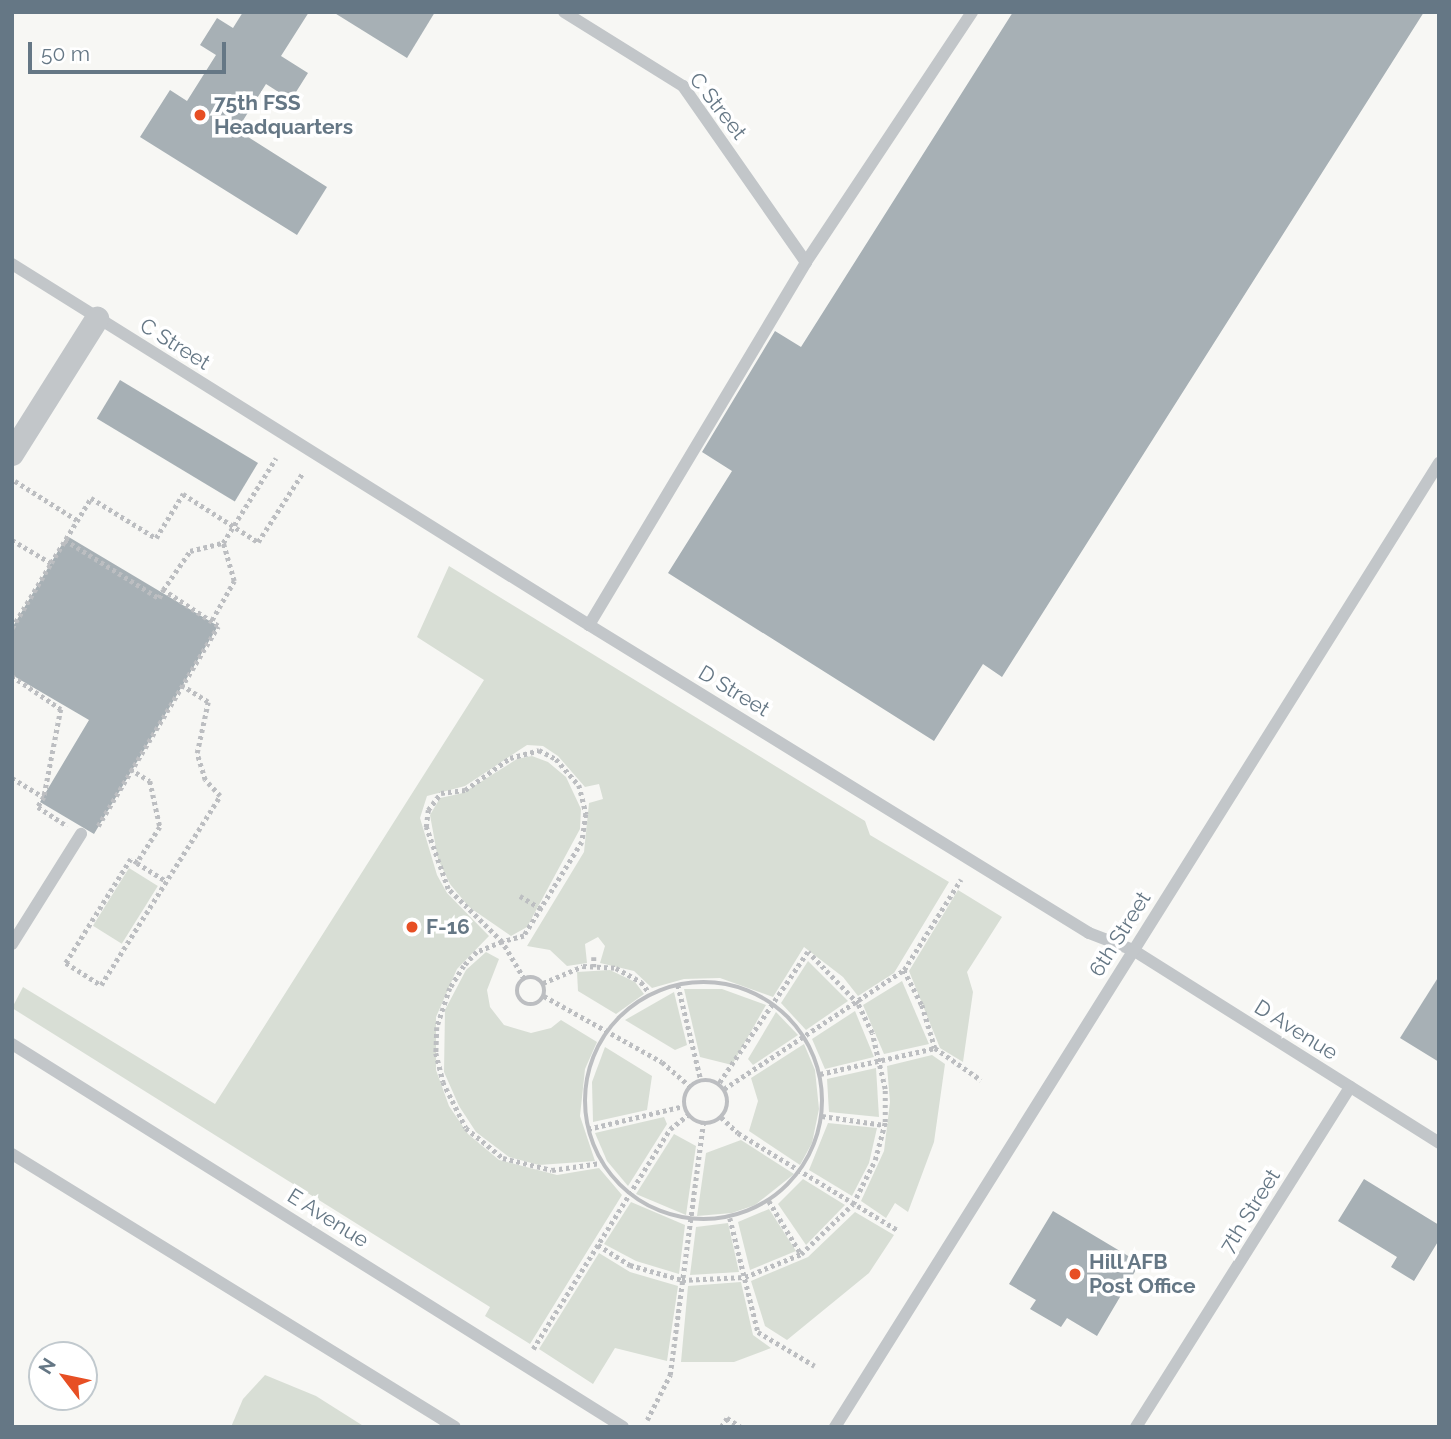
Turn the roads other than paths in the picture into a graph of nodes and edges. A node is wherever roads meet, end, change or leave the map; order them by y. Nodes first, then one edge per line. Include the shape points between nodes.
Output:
1 (564, 12) edge
2 (972, 12) edge
3 (806, 262) junction
4 (12, 264) edge
5 (97, 318) junction
6 (12, 454) edge
7 (319, 456) joint
8 (1439, 463) edge
9 (589, 625) junction
10 (81, 834) road end
11 (12, 944) edge
12 (1133, 950) junction
13 (12, 1044) edge
14 (1350, 1087) junction
15 (1439, 1143) edge
16 (12, 1154) edge
17 (455, 1427) edge
18 (622, 1427) edge
19 (835, 1427) edge
20 (1136, 1427) edge

1 - 3 lane, C Street via 683,86
2 - 3 lane
3 - 9 lane
4 - 5 lane, C Street
5 - 6 street
5 - 7 lane, C Street
7 - 9 lane, D Street
8 - 12 lane, 6th Street
9 - 12 lane, D Street via 1089,933
10 - 11 lane
12 - 14 lane, D Avenue
12 - 19 lane, 6th Street
13 - 18 lane, E Avenue
14 - 15 lane, D Avenue
14 - 20 lane, 7th Street
16 - 17 lane

